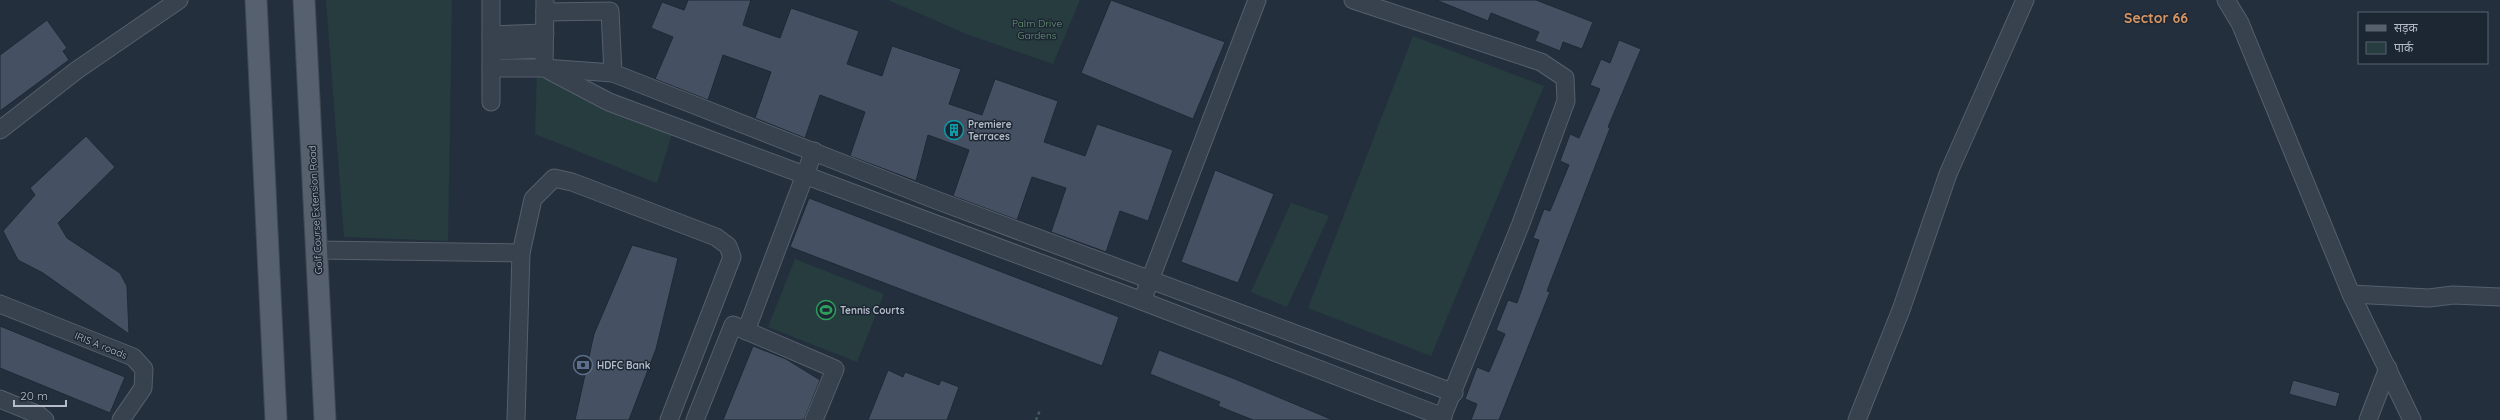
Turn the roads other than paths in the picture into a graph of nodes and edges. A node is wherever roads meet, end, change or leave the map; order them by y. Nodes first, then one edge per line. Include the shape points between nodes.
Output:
1 (179, 0) edge
2 (256, 0) edge
3 (304, 0) edge
4 (491, 0) edge
5 (1257, 0) edge
6 (1353, 0) edge
7 (2025, 0) edge
8 (2226, 0) edge
9 (545, 6) edge
10 (545, 41) junction
11 (492, 43) junction
12 (492, 68) junction
13 (544, 68) junction
14 (613, 73) junction
15 (491, 102) dead end
16 (0, 130) edge
17 (814, 151) junction
18 (805, 175) junction
19 (317, 250) junction
20 (521, 253) junction
21 (1151, 278) junction
22 (2352, 294) junction
23 (2500, 297) edge
24 (1142, 301) junction
25 (0, 304) edge
26 (746, 331) junction
27 (2388, 368) junction
28 (1454, 392) junction
29 (0, 398) edge
30 (39, 418) edge
31 (1442, 418) edge
32 (121, 420) edge
33 (276, 420) edge
34 (326, 420) edge
35 (516, 420) edge
36 (669, 420) edge
37 (695, 420) edge
38 (814, 420) edge
39 (1857, 420) edge
40 (2368, 420) edge
41 (2412, 420) edge

1 - 16 street via 77,70
2 - 33 main road
3 - 19 main road, Golf Course Extension Road
4 - 11 street
5 - 21 street
6 - 28 street via 1541,62 1565,78 1566,101
7 - 39 street via 1996,71 1948,174 1901,310
8 - 22 street via 2240,23
9 - 10 street
9 - 14 street via 610,11
10 - 11 street
10 - 13 street
11 - 12 street
12 - 13 street
12 - 15 street
13 - 14 street
13 - 18 street via 609,102
14 - 17 street
17 - 18 street
17 - 21 street via 936,200
18 - 24 street
18 - 26 street
19 - 20 street
19 - 34 main road, Golf Course Extension Road
20 - 35 street
20 - 36 street via 533,199 554,178 572,182 709,234 728,246 732,257
21 - 24 street
21 - 28 street
22 - 23 street via 2429,298 2453,295
22 - 27 street
24 - 31 street
25 - 32 street, IRIS A roads via 133,358 144,369 143,388
26 - 37 street via 733,325
26 - 38 street via 835,369
27 - 40 street
27 - 41 street
28 - 31 street
29 - 30 street

